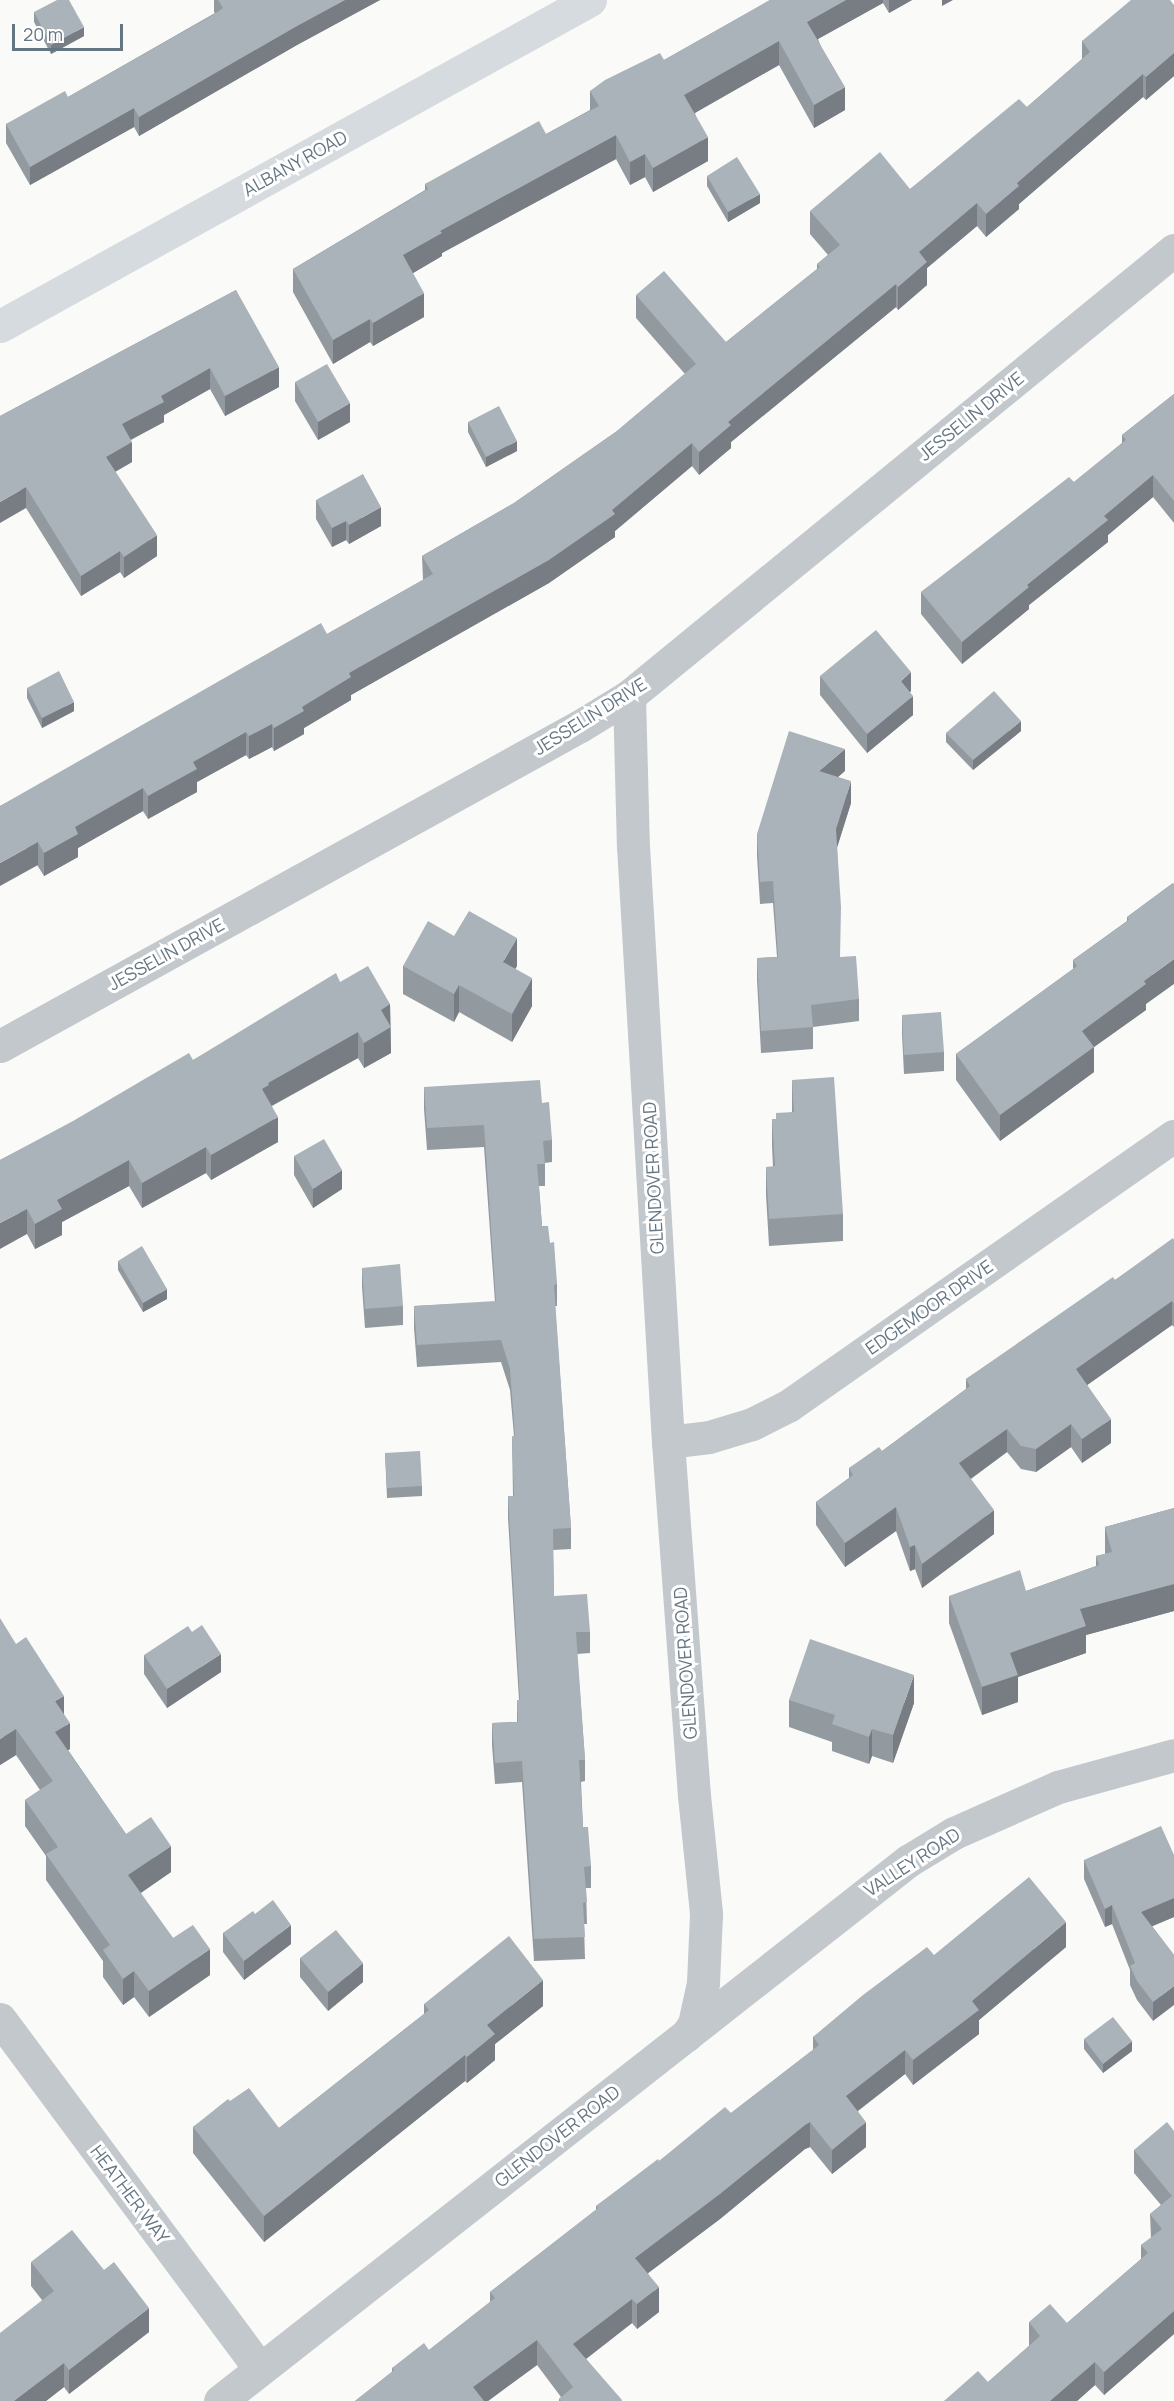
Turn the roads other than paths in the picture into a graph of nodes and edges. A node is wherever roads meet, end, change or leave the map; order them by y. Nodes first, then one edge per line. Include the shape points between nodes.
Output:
1 (590, 0) edge
2 (1174, 250) edge
3 (0, 326) edge
4 (629, 696) junction
5 (0, 1046) edge
6 (1174, 1136) edge
7 (668, 1442) junction
8 (1174, 1755) edge
9 (0, 2019) edge
10 (686, 2037) junction
11 (260, 2369) junction
12 (220, 2401) edge

1 - 3 street, ALBANY ROAD
2 - 4 street, JESSELIN DRIVE
4 - 5 street, JESSELIN DRIVE
4 - 7 street, GLENDOVER ROAD via 634,858
6 - 7 street, EDGEMOOR DRIVE via 788,1406 752,1424 709,1437
7 - 10 street, GLENDOVER ROAD via 693,1795 706,1914 703,1983 694,2024
8 - 10 street, VALLEY ROAD via 1058,1787 954,1833 855,1900
9 - 11 street, HEATHER WAY
10 - 11 street, GLENDOVER ROAD
11 - 12 street, GLENDOVER ROAD

